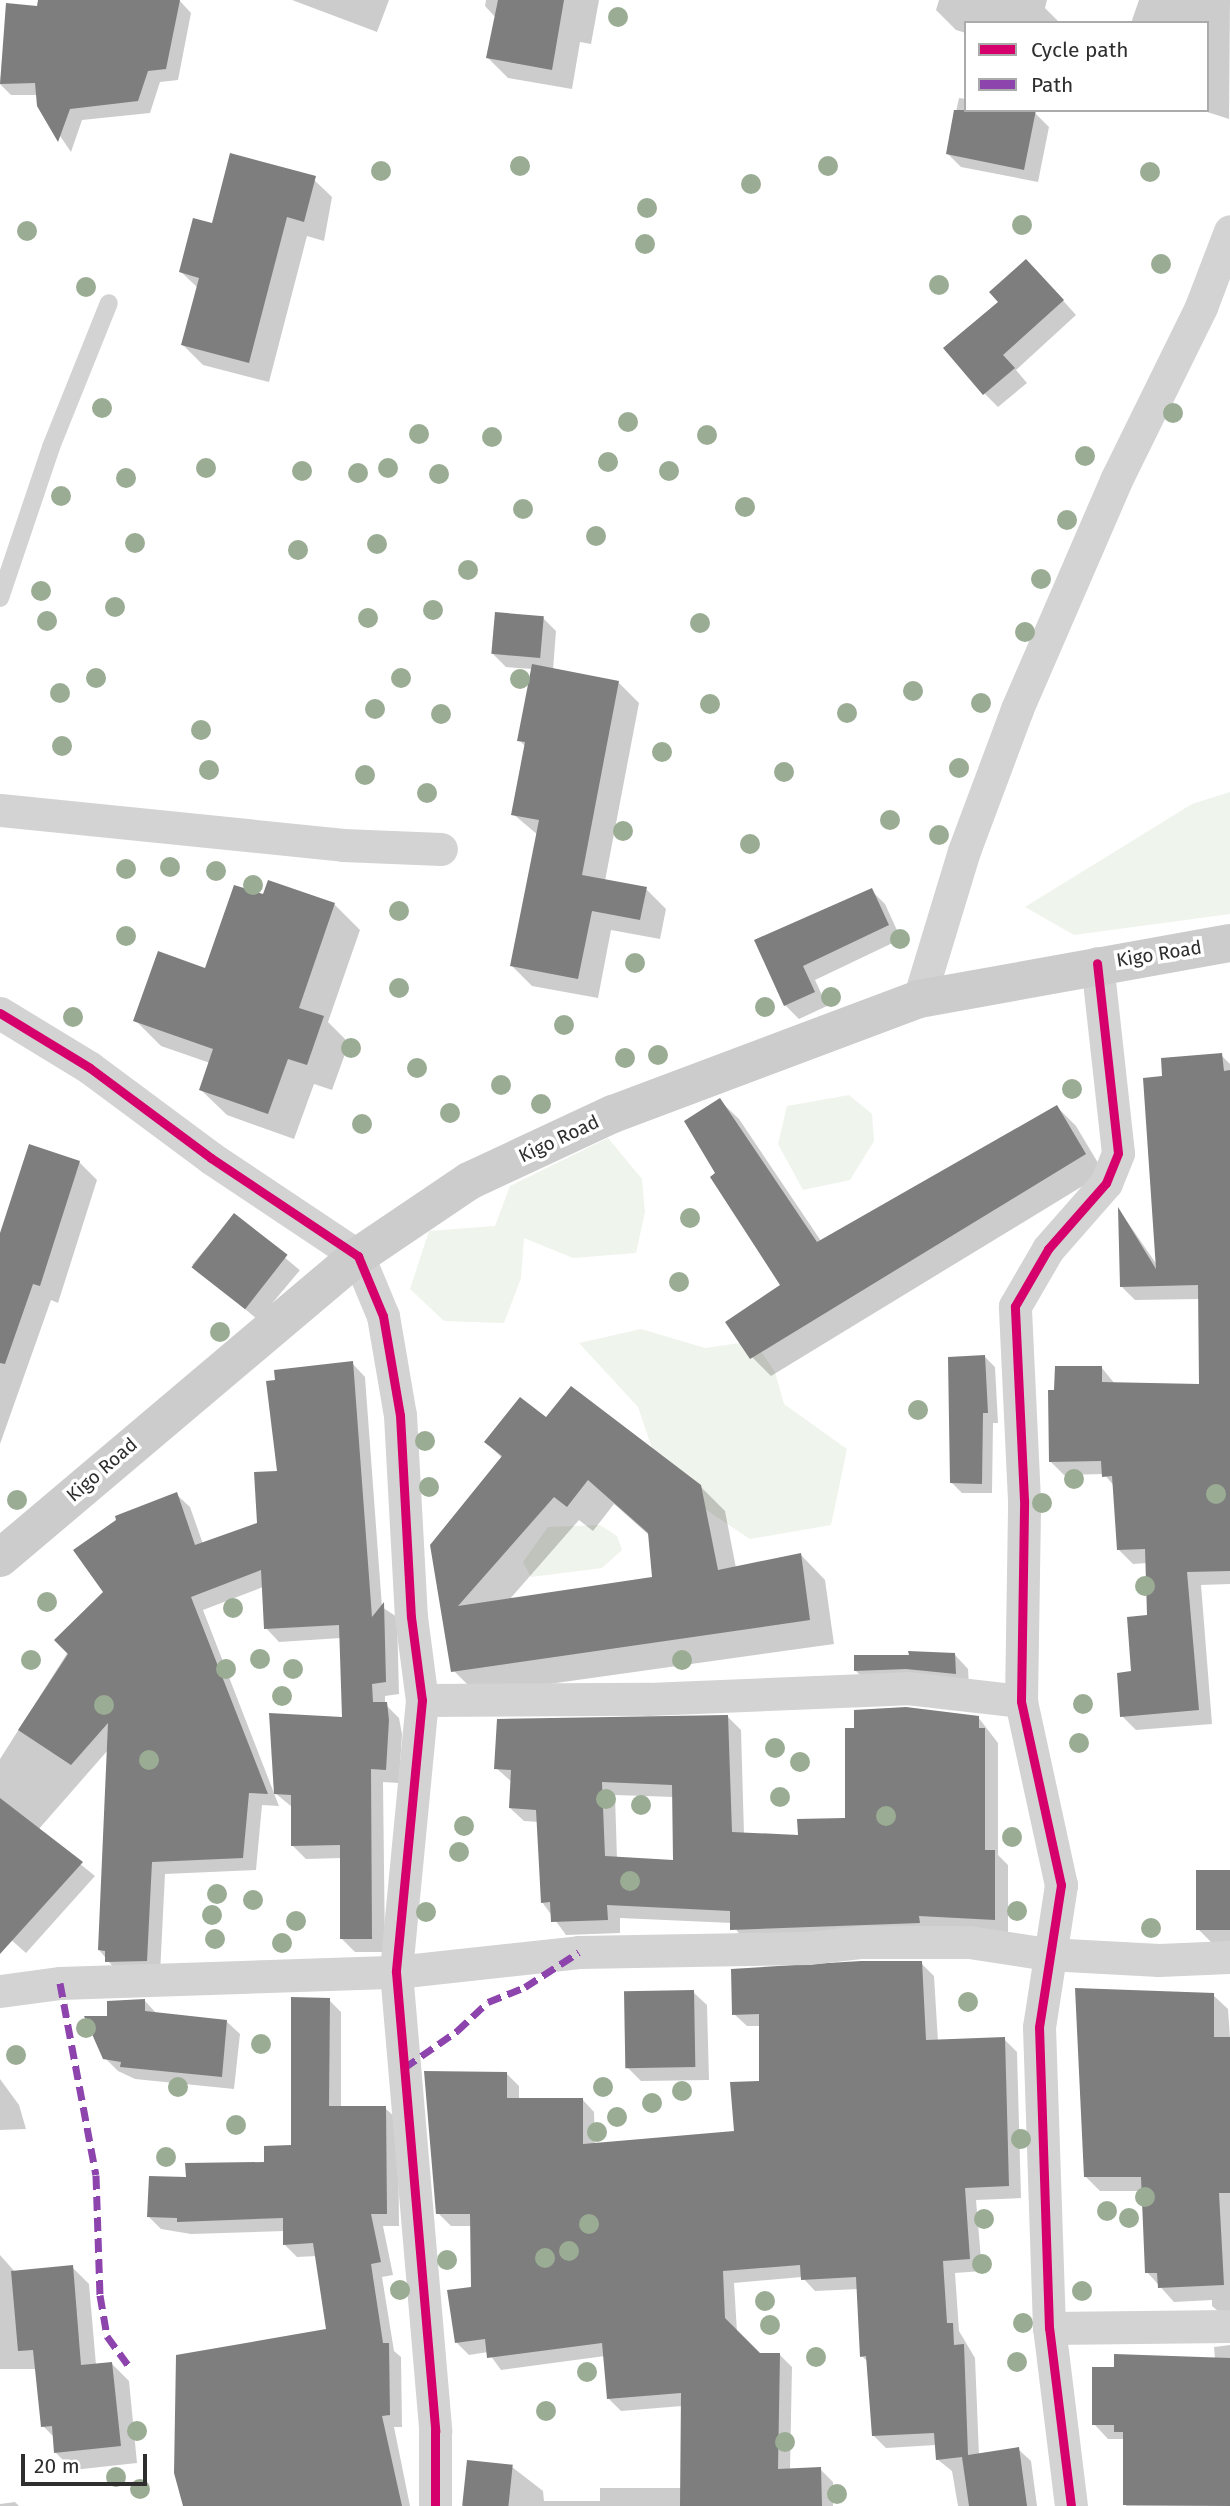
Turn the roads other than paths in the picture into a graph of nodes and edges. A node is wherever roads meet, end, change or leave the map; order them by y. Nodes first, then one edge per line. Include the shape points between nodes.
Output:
1 (1230, 232) edge
2 (109, 303) dead end
3 (0, 598) edge
4 (0, 810) edge
5 (441, 849) dead end
6 (1230, 943) edge
7 (1097, 963) junction
8 (919, 999) junction
9 (0, 1013) edge
10 (358, 1256) junction
11 (0, 1558) edge
12 (422, 1700) junction
13 (1021, 1701) junction
14 (1047, 1954) junction
15 (1230, 1957) edge
16 (396, 1972) junction
17 (0, 1990) edge
18 (1230, 2326) edge
19 (1049, 2328) junction
20 (435, 2506) edge
21 (1071, 2506) edge

1 - 8 street via 1017,709 964,851
2 - 3 lane via 51,447
4 - 5 street via 343,845
6 - 7 street, Kigo Road
7 - 8 street, Kigo Road
7 - 13 street via 1118,1153 1106,1183 1048,1249 1014,1306 1024,1500
8 - 10 street, Kigo Road via 613,1114 469,1181
9 - 10 street via 90,1068 211,1158
10 - 11 street, Kigo Road
10 - 12 street via 383,1316 400,1415 411,1617
12 - 13 street via 648,1699 907,1688
12 - 16 street
13 - 14 street via 1061,1885
14 - 15 street via 1159,1960
14 - 16 street via 968,1942 860,1942 808,1948 579,1952
14 - 19 street via 1039,2027
16 - 17 street via 60,1983
16 - 20 street via 435,2431
18 - 19 street
19 - 21 street

